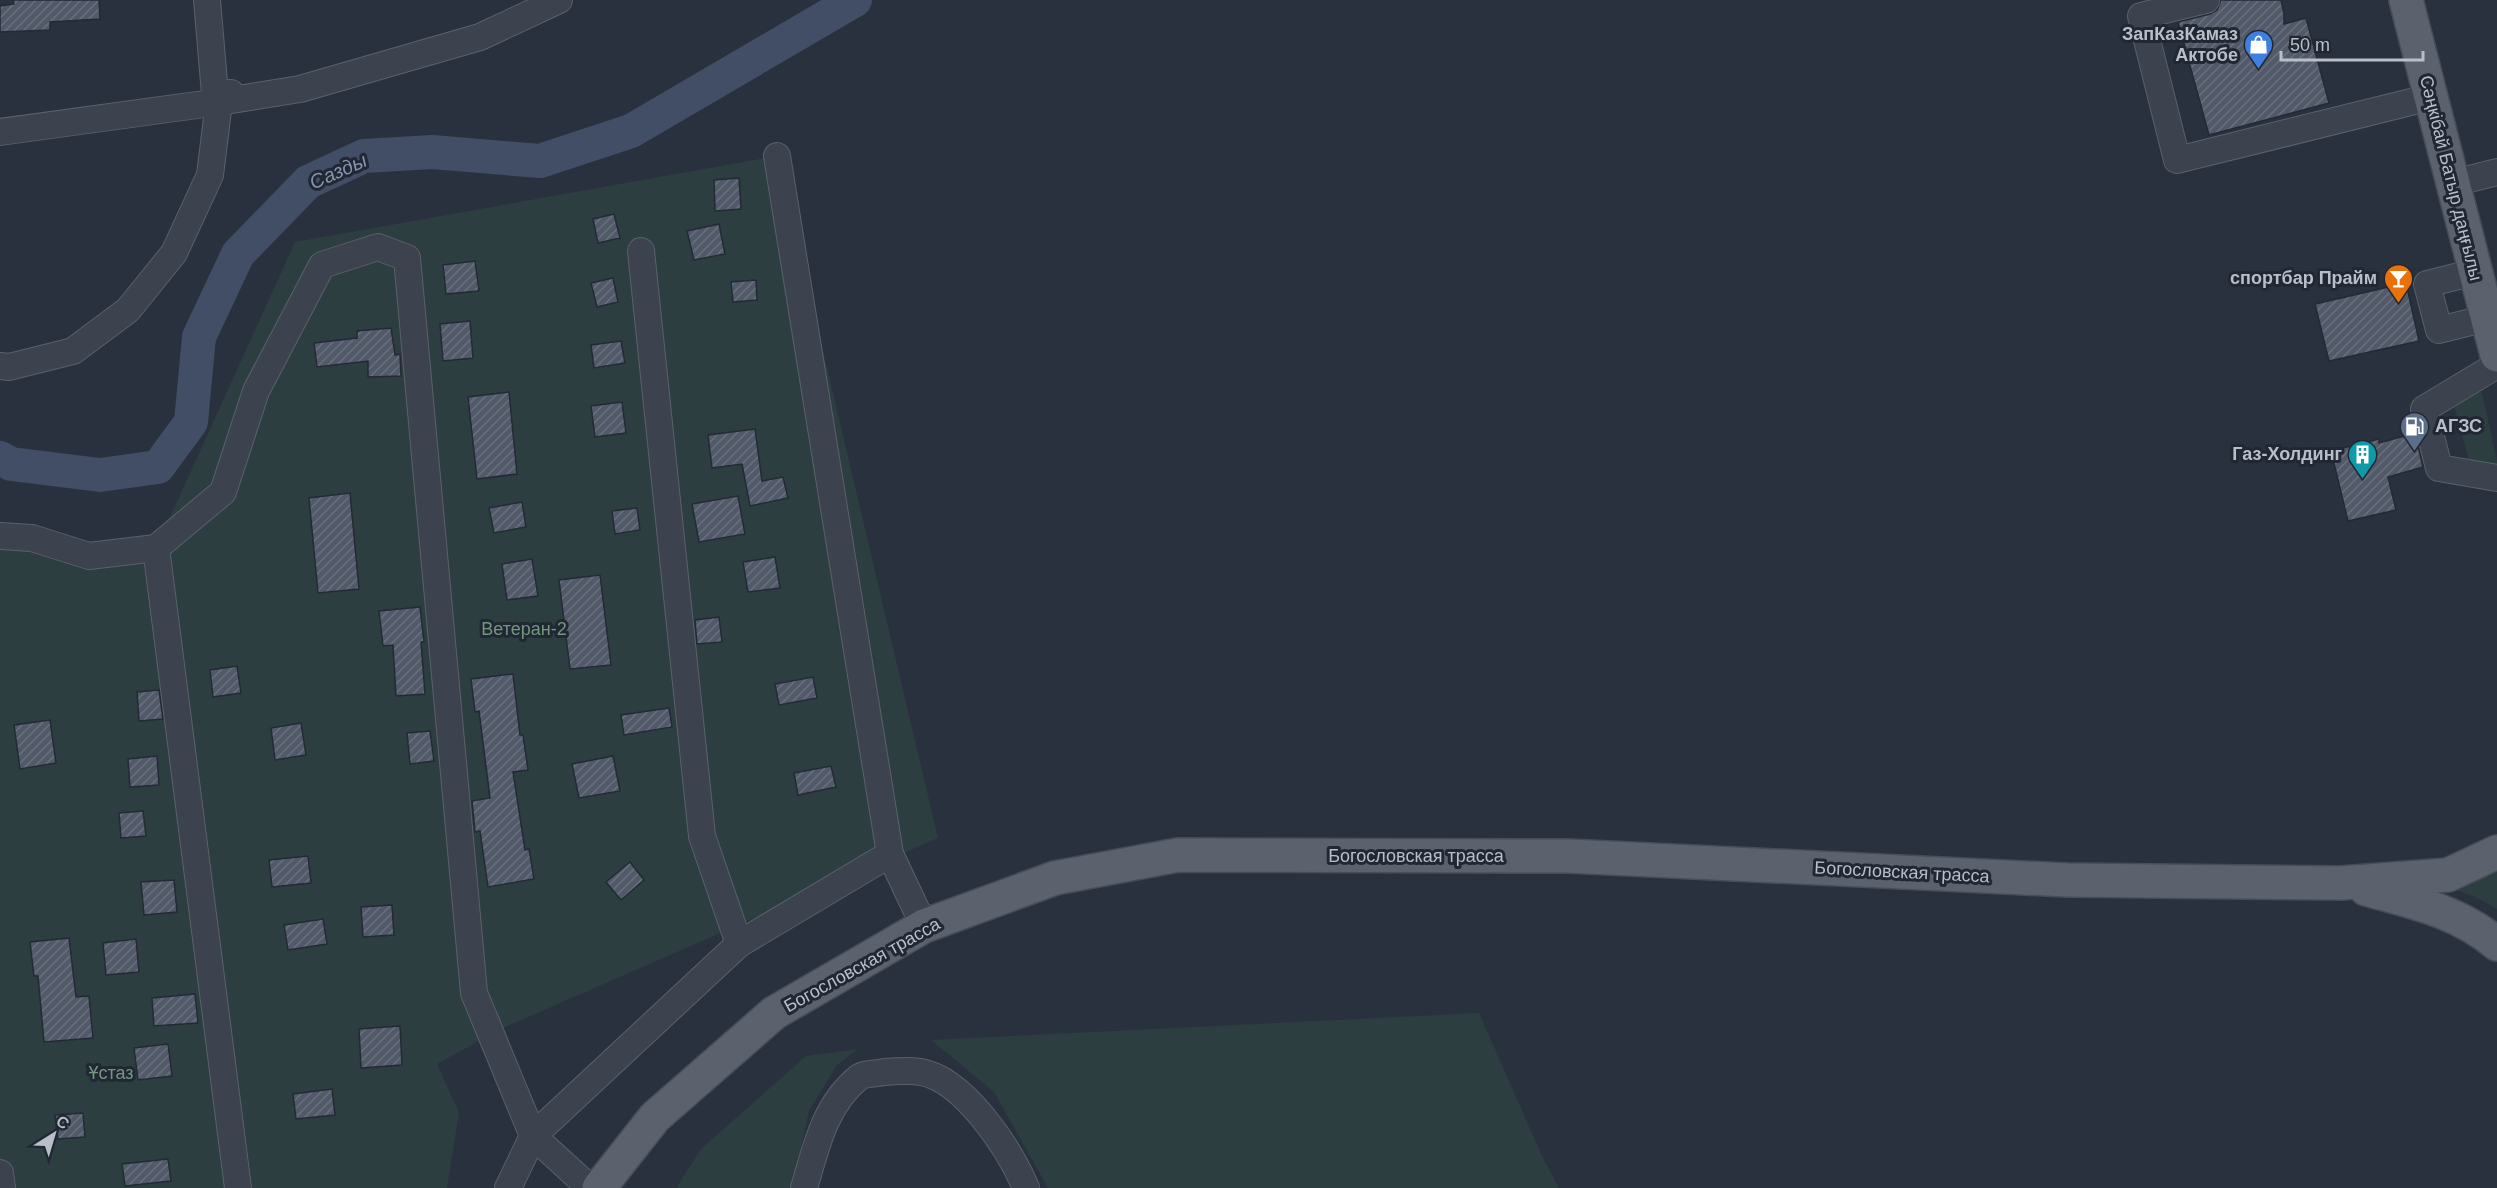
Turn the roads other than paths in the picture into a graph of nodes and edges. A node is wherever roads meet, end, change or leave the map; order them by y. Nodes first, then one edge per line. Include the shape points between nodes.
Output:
1 (207, 0) edge
2 (559, 0) edge
3 (2206, 0) edge
4 (2406, 0) edge
5 (2431, 97) junction
6 (217, 98) junction
7 (0, 132) edge
8 (777, 156) dead end
9 (2497, 172) edge
10 (2452, 183) junction
11 (641, 251) dead end
12 (2475, 272) junction
13 (2487, 318) junction
14 (2497, 355) edge
15 (2497, 364) edge
16 (0, 366) edge
17 (2497, 478) edge
18 (0, 536) edge
19 (156, 548) junction
20 (2497, 852) edge
21 (890, 854) junction
22 (2341, 883) junction
23 (924, 926) junction
24 (739, 944) junction
25 (2497, 944) edge
26 (533, 1136) junction
27 (0, 1173) edge
28 (2, 1188) edge
29 (238, 1188) edge
30 (508, 1188) edge
31 (590, 1188) edge
32 (599, 1188) edge
33 (804, 1188) edge
34 (1026, 1188) edge

1 - 6 street
2 - 6 street via 480,37 300,88
3 - 5 street via 2141,16 2177,160
4 - 5 main road, Сәңкібай Батыр даңғылы
5 - 10 main road, Сәңкібай Батыр даңғылы
6 - 7 street
6 - 16 street via 210,175 174,253 128,310 73,351
8 - 21 street
9 - 10 street
10 - 12 main road, Сәңкібай Батыр даңғылы
11 - 24 street via 702,836
12 - 13 main road, Сәңкібай Батыр даңғылы
12 - 13 street via 2427,284 2439,330
13 - 14 main road, Сәңкібай Батыр даңғылы
15 - 17 street via 2424,410 2439,468
18 - 19 street via 32,538 89,556
19 - 26 street via 223,492 256,392 322,265 378,247 407,258 474,993
19 - 29 street
20 - 22 main road via 2448,875
21 - 23 street
21 - 24 street
22 - 23 main road, Богословская трасса via 2067,880 1568,856 1178,855 1055,879
22 - 25 main road via 2440,909
23 - 32 main road, Богословская трасса via 774,1013 655,1117
24 - 26 street
26 - 30 street
26 - 31 street
27 - 28 street
33 - 34 street via 824,1121 838,1099 860,1076 896,1071 923,1072 950,1086 997,1134

